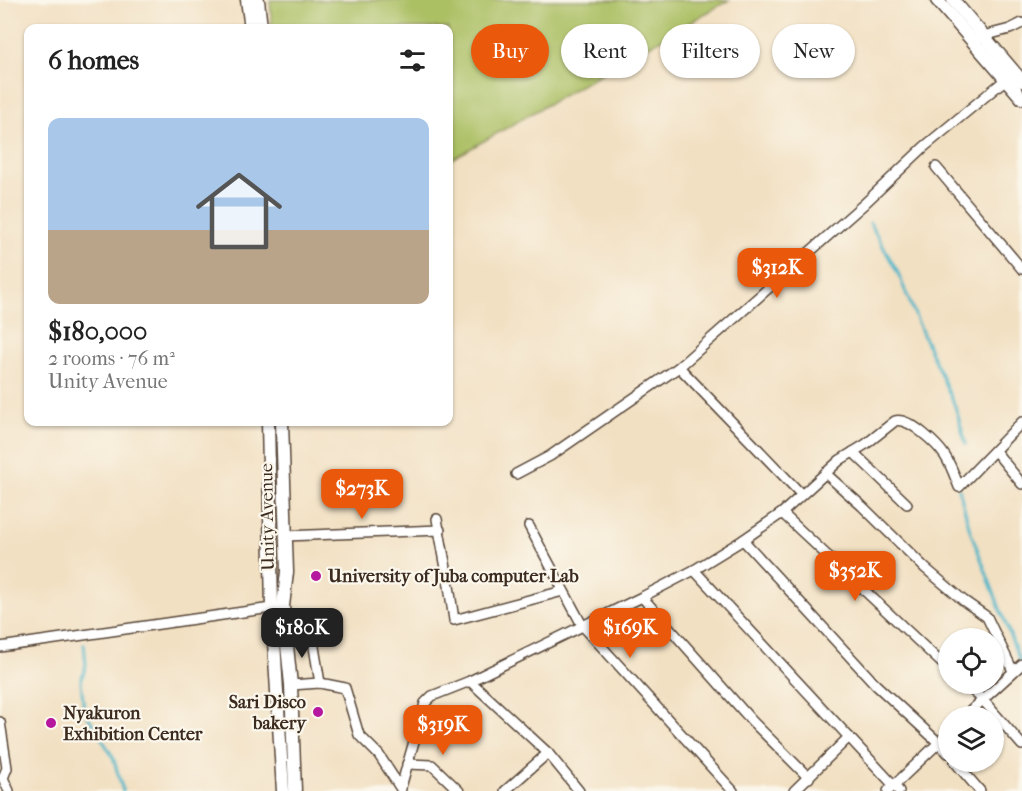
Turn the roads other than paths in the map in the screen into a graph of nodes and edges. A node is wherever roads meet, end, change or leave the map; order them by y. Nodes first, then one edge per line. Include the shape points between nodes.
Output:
1 (247, 0) edge
2 (258, 0) edge
3 (937, 0) edge
4 (953, 0) edge
5 (250, 24) edge
6 (261, 24) edge
7 (1022, 24) edge
8 (977, 38) junction
9 (1005, 80) junction
10 (1022, 81) edge
11 (1022, 98) edge
12 (936, 167) dead end
13 (1022, 269) edge
14 (679, 367) junction
15 (1022, 422) edge
16 (268, 426) edge
17 (282, 426) edge
18 (995, 451) junction
19 (853, 452) junction
20 (825, 473) junction
21 (516, 474) dead end
22 (1022, 484) edge
23 (801, 494) junction
24 (907, 504) dead end
25 (782, 513) junction
26 (436, 519) dead end
27 (529, 526) dead end
28 (440, 530) junction
29 (285, 536) junction
30 (743, 540) junction
31 (694, 570) junction
32 (563, 591) junction
33 (642, 597) junction
34 (277, 607) junction
35 (582, 625) junction
36 (315, 633) dead end
37 (0, 647) edge
38 (938, 660) edge
39 (1019, 667) edge
40 (470, 681) junction
41 (320, 683) junction
42 (291, 685) junction
43 (976, 694) edge
44 (982, 699) junction
45 (975, 706) edge
46 (0, 722) edge
47 (849, 737) junction
48 (938, 742) edge
49 (938, 744) edge
50 (1022, 745) edge
51 (548, 753) junction
52 (407, 764) junction
53 (964, 772) edge
54 (809, 778) junction
55 (402, 789) edge
56 (894, 789) edge
57 (9, 791) edge
58 (283, 791) edge
59 (294, 791) edge
60 (459, 791) edge
61 (505, 791) edge
62 (579, 791) edge
63 (733, 791) edge
64 (794, 791) edge
65 (980, 791) edge

1 - 5 main road
2 - 6 main road
3 - 8 main road
4 - 8 main road
7 - 8 street
8 - 9 main road
8 - 10 main road
9 - 11 main road
9 - 14 street via 924,147
12 - 13 street
14 - 21 street via 550,456
14 - 23 street
15 - 18 street
16 - 34 main road, Unity Avenue
17 - 29 main road, Unity Avenue
18 - 19 street via 959,487 945,455 923,434 900,420
18 - 22 street
19 - 20 street
19 - 24 street
20 - 23 street
20 - 39 street via 925,568 987,617
23 - 25 street
25 - 30 street
25 - 38 street
26 - 28 street
27 - 32 street
28 - 29 street
28 - 32 street via 454,620
29 - 34 main road, Unity Avenue via 287,572
30 - 31 street
30 - 48 street via 876,685
31 - 33 street
31 - 47 street
32 - 35 street
33 - 35 street
33 - 54 street via 752,721
34 - 37 street
34 - 42 main road, Unity Avenue
34 - 58 main road, Unity Avenue
35 - 40 street
35 - 63 street
36 - 41 street
39 - 44 street
40 - 51 street
40 - 52 street via 432,696 425,703
41 - 42 street
41 - 55 street via 345,688 359,735 379,754
42 - 59 main road, Unity Avenue
43 - 44 street
44 - 45 street
44 - 50 street
46 - 57 street via 7,768 3,778
47 - 54 street
47 - 56 street
49 - 56 street
51 - 61 street
51 - 62 street
52 - 55 street
52 - 60 street via 432,765
53 - 65 street
54 - 64 street

